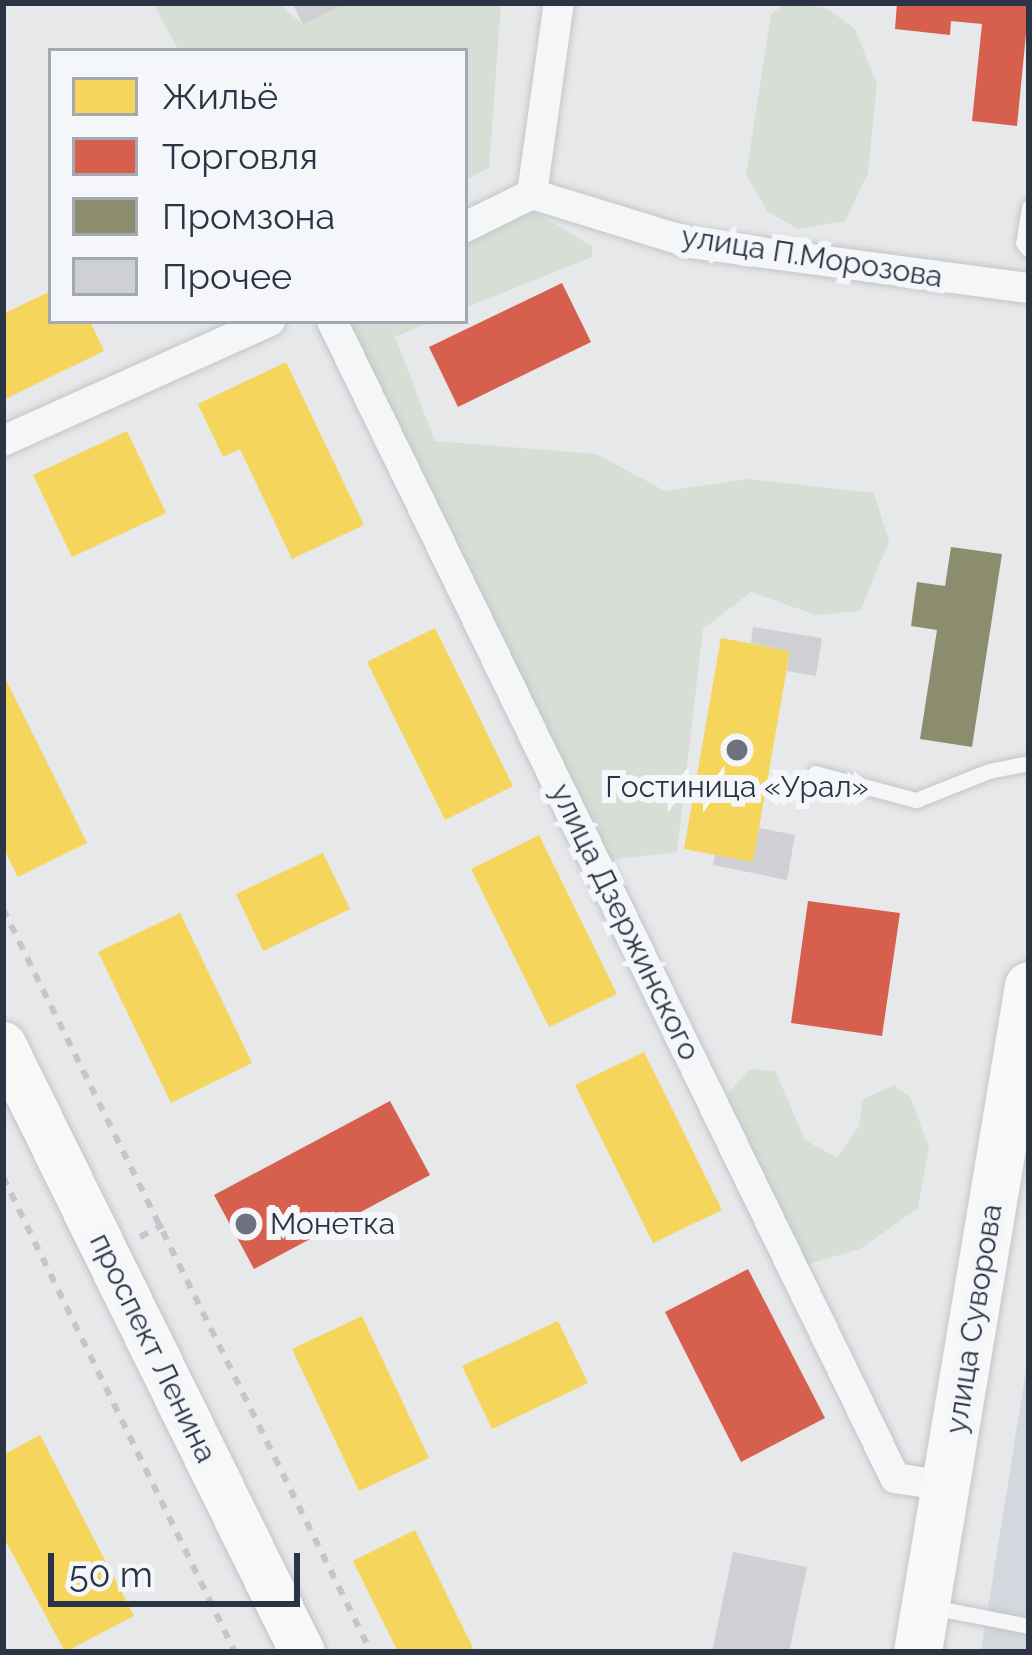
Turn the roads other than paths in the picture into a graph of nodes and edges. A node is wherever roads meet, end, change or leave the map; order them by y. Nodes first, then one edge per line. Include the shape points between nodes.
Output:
1 (559, 3) edge
2 (532, 194) junction
3 (1029, 207) edge
4 (468, 226) edge
5 (1029, 250) edge
6 (1029, 289) edge
7 (264, 324) edge
8 (333, 324) edge
9 (3, 441) edge
10 (1029, 763) edge
11 (815, 773) dead end
12 (1029, 986) edge
13 (3, 1044) edge
14 (946, 1486) junction
15 (1029, 1626) edge
16 (922, 1629) edge
17 (302, 1652) edge

1 - 2 street
2 - 4 street
2 - 6 street, улица П.Морозова via 691,242
3 - 5 lane
7 - 9 street
8 - 14 street, улица Дзержинского via 896,1478
10 - 11 lane via 916,800
12 - 14 main road, улица Суворова
13 - 17 main road, проспект Ленина
14 - 16 main road, улица Суворова
15 - 16 lane

